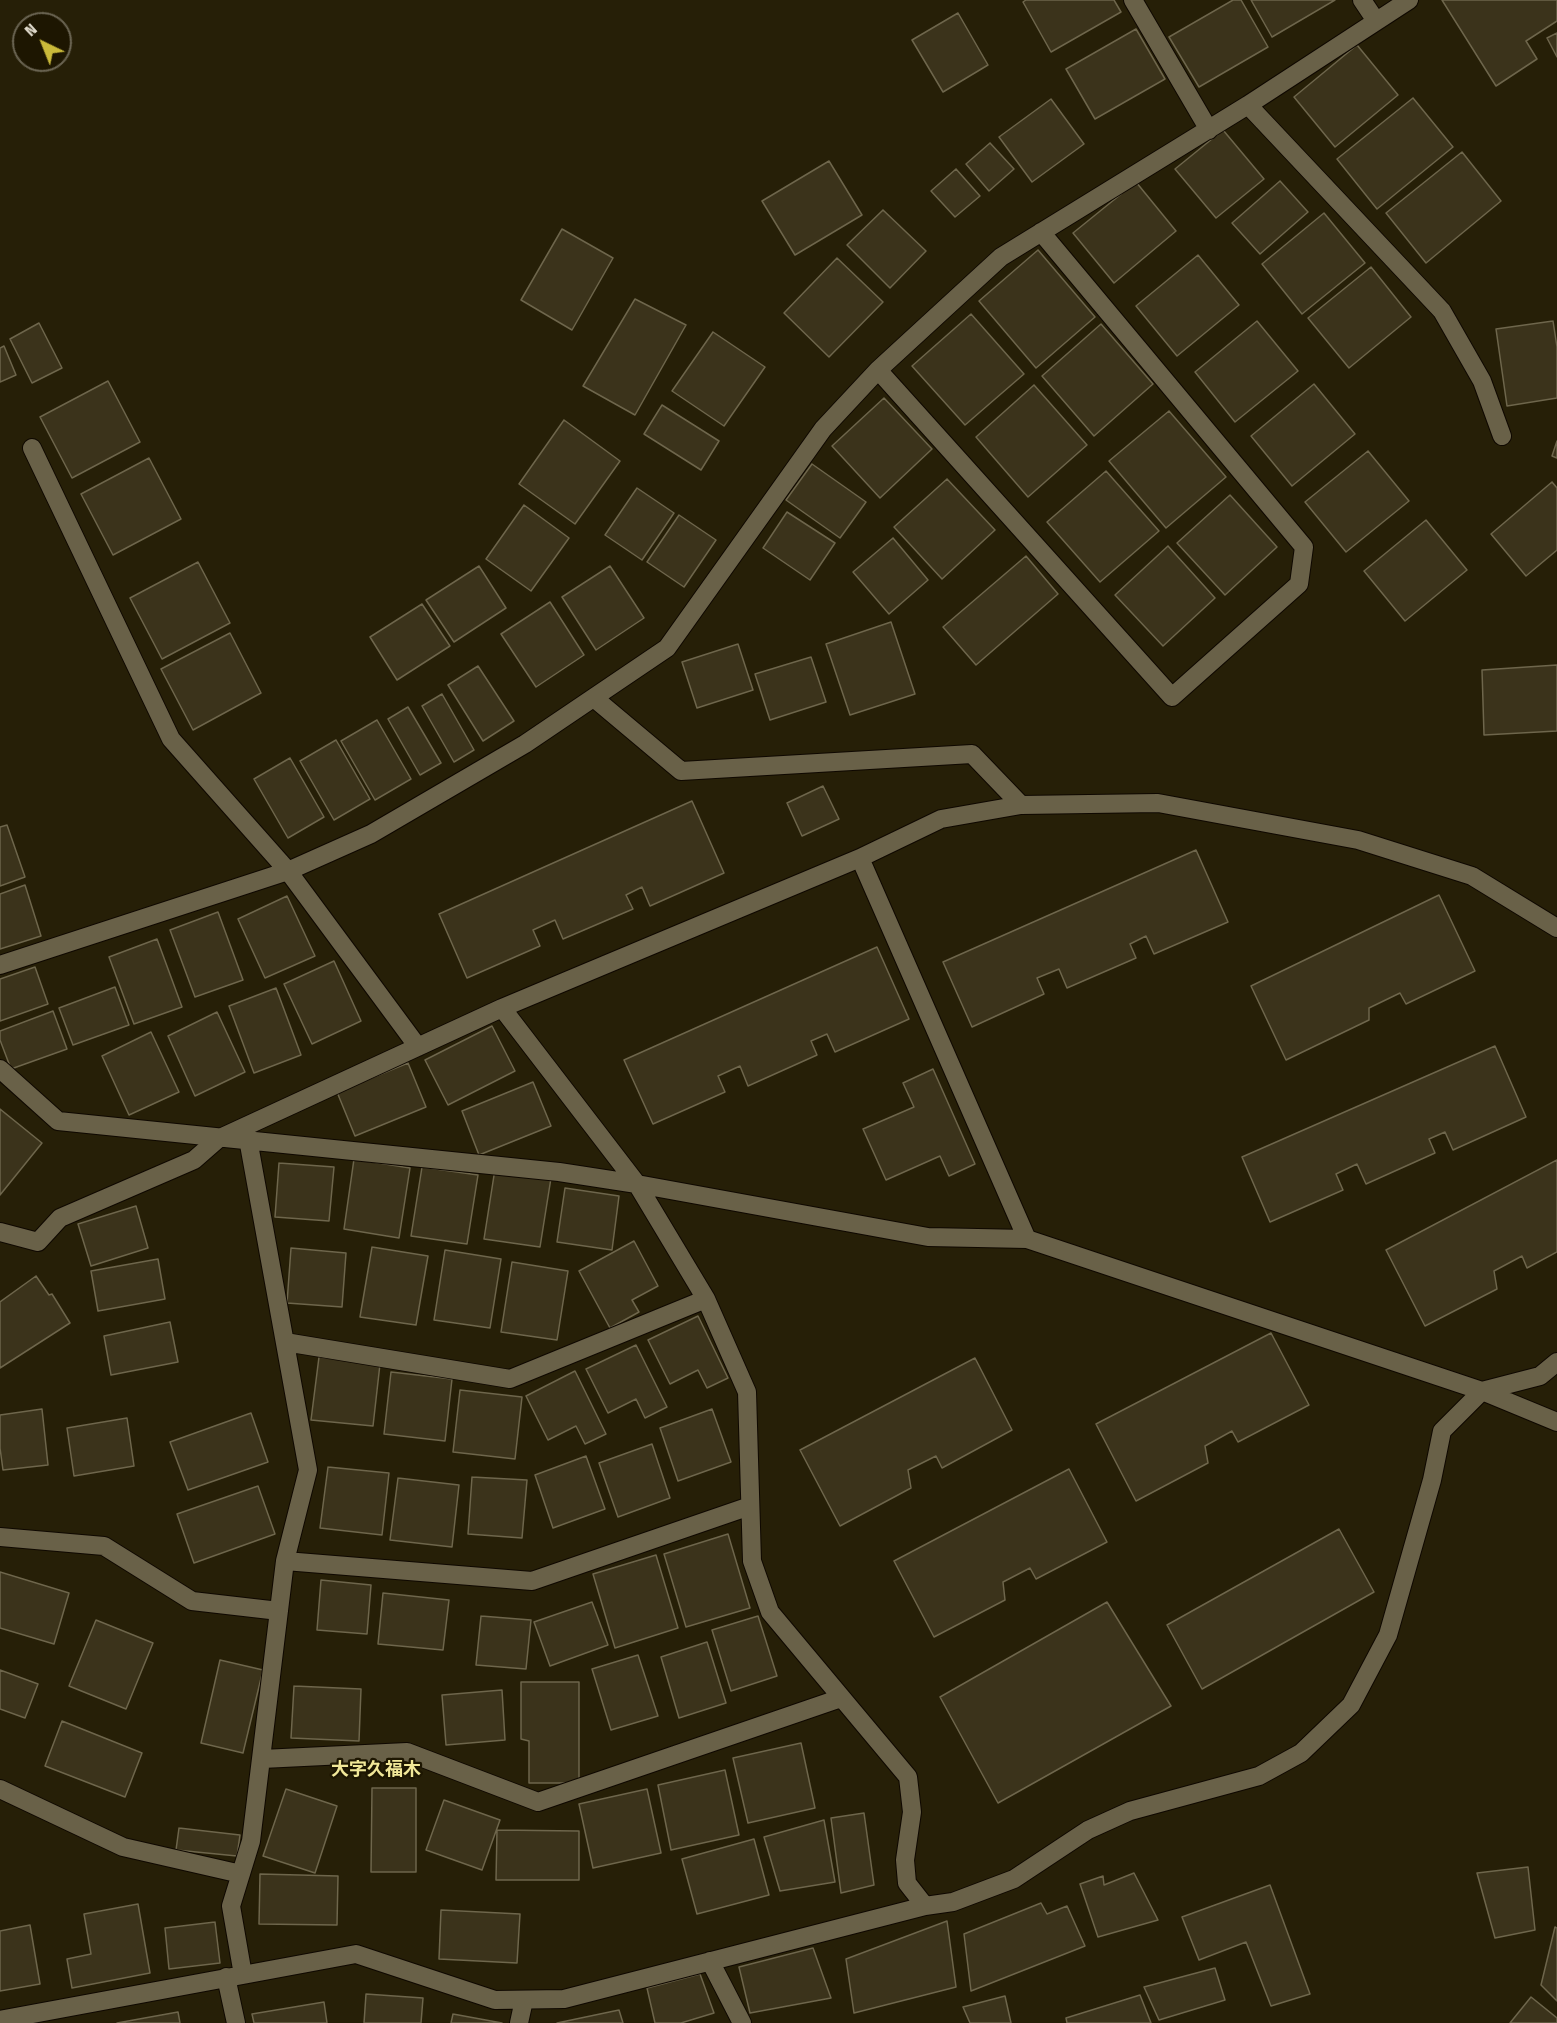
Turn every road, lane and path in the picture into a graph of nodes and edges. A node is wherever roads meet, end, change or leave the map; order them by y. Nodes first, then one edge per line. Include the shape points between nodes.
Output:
1 (1133, 0) edge
2 (1362, 0) edge
3 (1409, 0) edge
4 (1376, 21) junction
5 (1248, 105) junction
6 (1209, 130) junction
7 (1041, 232) junction
8 (878, 370) junction
9 (1502, 436) dead end
10 (33, 448) dead end
11 (594, 698) junction
12 (1021, 805) junction
13 (860, 858) junction
14 (288, 870) junction
15 (1557, 928) edge
16 (0, 965) edge
17 (502, 1008) junction
18 (418, 1047) junction
19 (0, 1069) edge
20 (218, 1138) junction
21 (248, 1139) junction
22 (637, 1184) junction
23 (0, 1232) edge
24 (1027, 1239) junction
25 (706, 1299) junction
26 (285, 1342) junction
27 (1557, 1362) edge
28 (1482, 1391) junction
29 (1557, 1422) edge
30 (750, 1506) junction
31 (0, 1537) edge
32 (285, 1561) junction
33 (279, 1611) junction
34 (841, 1698) junction
35 (262, 1759) junction
36 (0, 1789) edge
37 (241, 1874) junction
38 (925, 1906) junction
39 (710, 1961) junction
40 (234, 1976) junction
41 (524, 2000) junction
42 (0, 2020) edge
43 (236, 2023) edge
44 (519, 2023) edge
45 (742, 2023) edge

1 - 6 street
2 - 4 street
3 - 4 street
4 - 5 street
5 - 6 street
5 - 9 street via 1442,311 1482,381
6 - 7 street
7 - 8 street via 1001,257
7 - 8 street via 1304,547 1299,584 1172,697
8 - 11 street via 823,429 667,648
10 - 14 street via 171,739
11 - 12 street via 681,771 972,754
11 - 14 street via 525,744 371,834
12 - 13 street via 940,819
12 - 15 street via 1158,803 1358,840 1472,876
13 - 17 street
13 - 24 street
14 - 16 street
14 - 18 street
17 - 18 street
17 - 22 street
18 - 20 street
19 - 20 street via 58,1121
20 - 21 street
20 - 23 street via 194,1160 60,1218 38,1242
21 - 22 street via 560,1172
21 - 26 street
22 - 24 street via 928,1237
22 - 25 street
24 - 28 street
25 - 26 street via 510,1379
25 - 30 street via 747,1392
26 - 32 street via 308,1470
27 - 28 street via 1539,1376
28 - 29 street
28 - 38 street via 1442,1431 1388,1635 1351,1705 1301,1753 1259,1776 1130,1811 1088,1830 1014,1879 952,1902
30 - 32 street via 532,1581
30 - 34 street via 752,1562 770,1612
31 - 33 street via 104,1546 192,1602
32 - 33 street
33 - 35 street
34 - 35 street via 538,1802 407,1752
34 - 38 street via 908,1778 912,1812 905,1860 907,1883
35 - 37 street via 251,1841
36 - 37 street via 123,1847
37 - 40 street via 231,1906
38 - 39 street
39 - 41 street via 564,1999
39 - 45 street
40 - 41 street via 356,1954 495,2000
40 - 42 street
40 - 43 street
41 - 44 street

